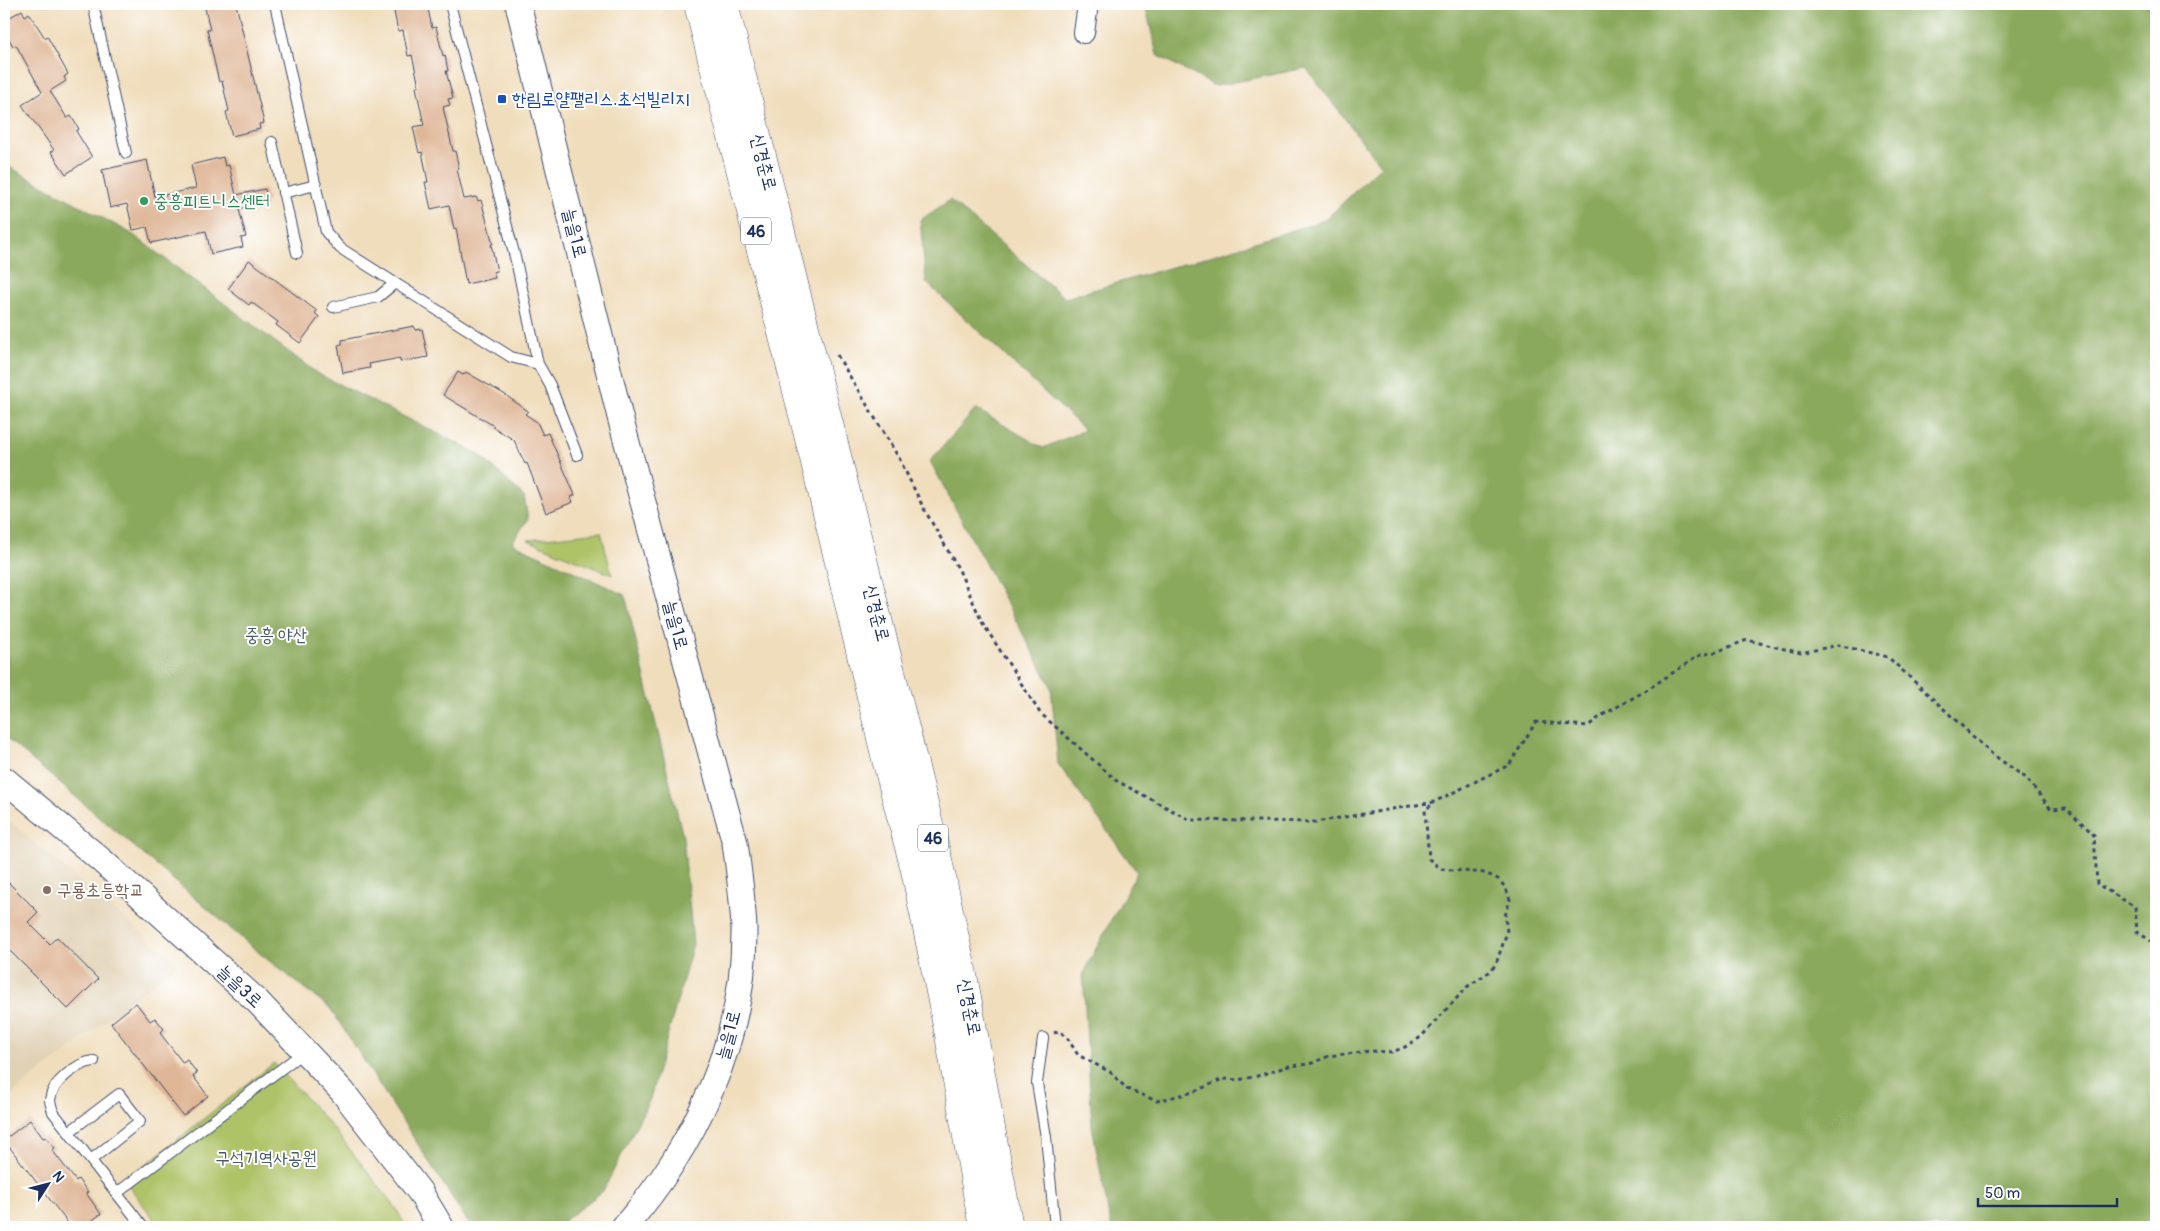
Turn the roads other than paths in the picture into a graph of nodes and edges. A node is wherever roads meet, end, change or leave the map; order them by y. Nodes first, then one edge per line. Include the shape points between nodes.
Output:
1 (93, 4) edge
2 (275, 4) edge
3 (450, 4) edge
4 (518, 4) edge
5 (698, 4) edge
6 (724, 4) edge
7 (1088, 4) edge
8 (1084, 33) dead end
9 (272, 142) dead end
10 (126, 154) dead end
11 (316, 185) junction
12 (283, 193) junction
13 (297, 253) dead end
14 (395, 284) junction
15 (333, 306) dead end
16 (538, 364) junction
17 (577, 455) dead end
18 (826, 455) junction
19 (4, 779) edge
20 (1043, 1038) road end
21 (305, 1051) junction
22 (94, 1061) dead end
23 (69, 1132) junction
24 (91, 1160) junction
25 (117, 1193) junction
26 (143, 1227) edge
27 (441, 1227) edge
28 (624, 1227) edge
29 (983, 1227) edge
30 (1009, 1227) edge
31 (1055, 1227) edge

1 - 10 lane
2 - 11 lane
3 - 16 lane
4 - 28 street, 늘을1로 via 620,417 735,843 741,886 744,932 740,987 730,1034 714,1083 686,1140 644,1205
5 - 18 highway, 신경춘로 / 46
6 - 18 highway, 신경춘로 / 46
7 - 8 street
9 - 12 lane
11 - 12 lane
11 - 14 lane via 326,232 340,248
12 - 13 lane
14 - 15 lane via 378,297
14 - 16 lane via 511,357
16 - 17 lane via 550,385
18 - 29 highway, 신경춘로 / 46 via 886,759 915,870 949,1035
18 - 30 highway, 신경춘로 / 46 via 915,766 962,970
19 - 21 street, 늘을3로 via 251,995
20 - 31 lane via 1037,1083
21 - 25 lane
21 - 27 street, 늘을3로 via 348,1098 420,1192
22 - 23 lane via 83,1062 53,1089 50,1101 53,1112
23 - 24 lane
23 - 24 lane via 119,1094 140,1122
24 - 25 lane
25 - 26 lane

